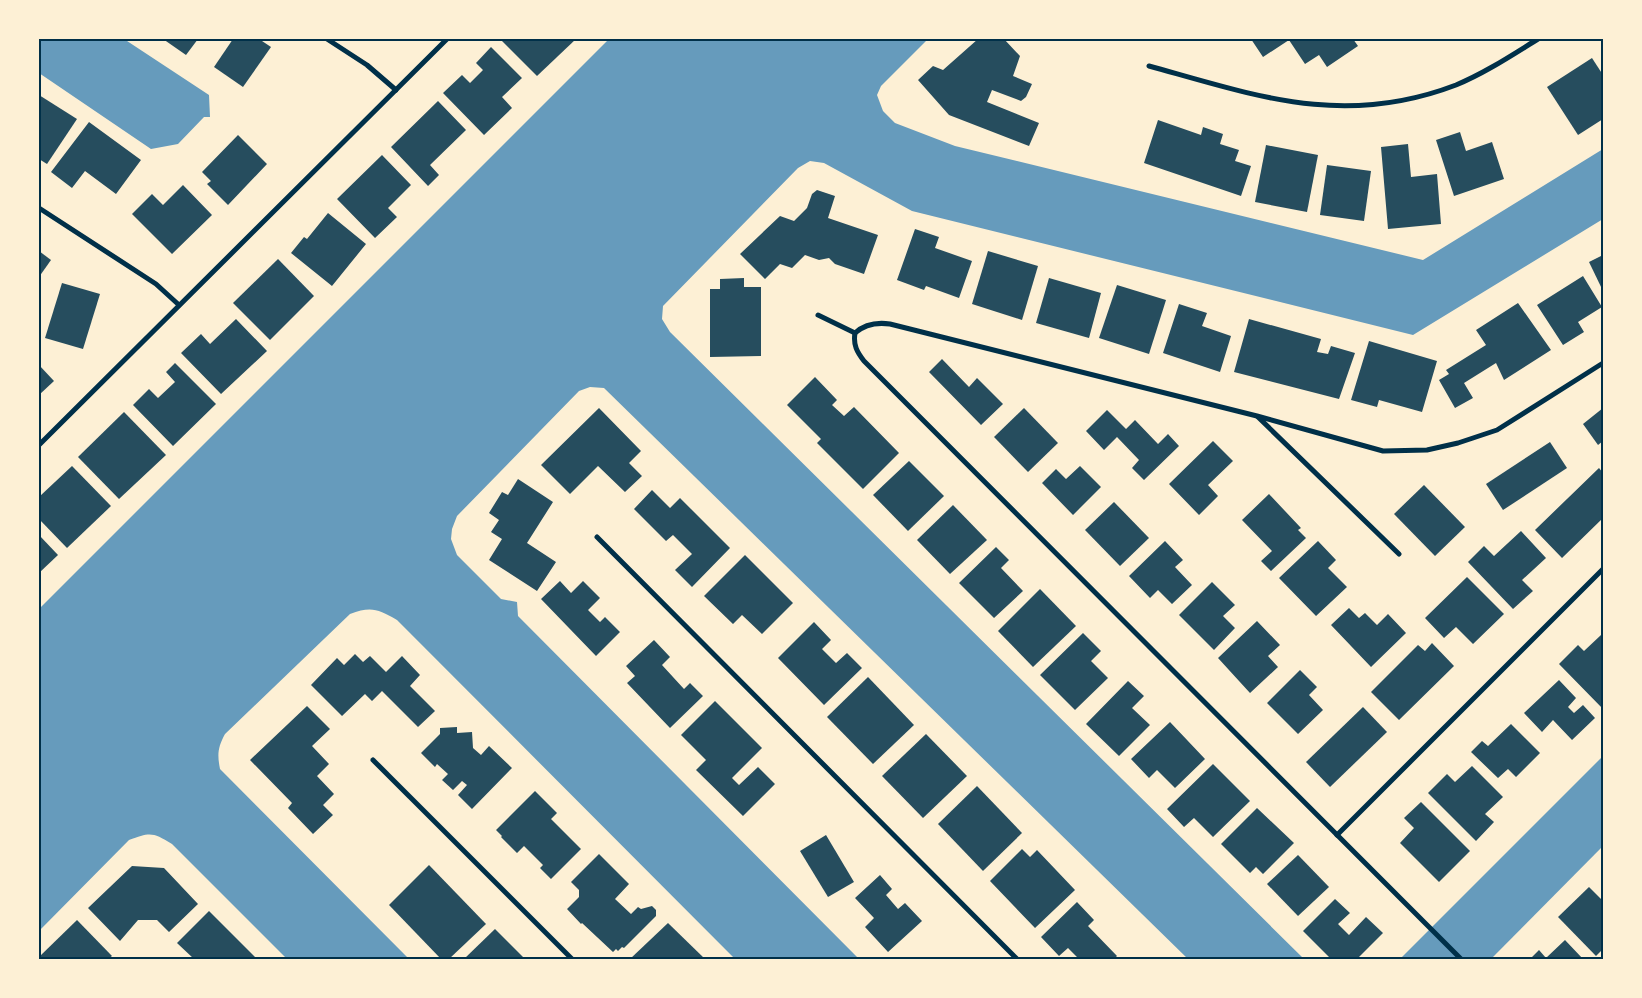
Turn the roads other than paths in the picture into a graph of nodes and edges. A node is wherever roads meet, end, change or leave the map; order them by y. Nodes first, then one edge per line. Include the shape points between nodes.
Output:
1 (328, 39) edge
2 (447, 39) edge
3 (1538, 39) edge
4 (1148, 66) dead end
5 (396, 90) junction
6 (39, 208) edge
7 (179, 305) junction
8 (818, 315) dead end
9 (855, 333) junction
10 (1603, 363) edge
11 (1257, 416) junction
12 (39, 445) edge
13 (597, 538) dead end
14 (1399, 554) dead end
15 (1603, 569) edge
16 (373, 760) dead end
17 (1337, 835) junction
18 (572, 959) edge
19 (1017, 959) edge
20 (1461, 959) edge

1 - 5 street via 367,65
2 - 5 street
3 - 4 street via 1457,84 1413,98 1348,107 1260,96
5 - 7 street
6 - 7 street via 156,284
7 - 12 street
8 - 9 street
9 - 11 street via 866,325 890,324
9 - 17 street via 857,352 864,362
10 - 11 street via 1496,430 1427,450 1383,451
11 - 14 street
13 - 19 street
15 - 17 street
16 - 18 street
17 - 20 street

